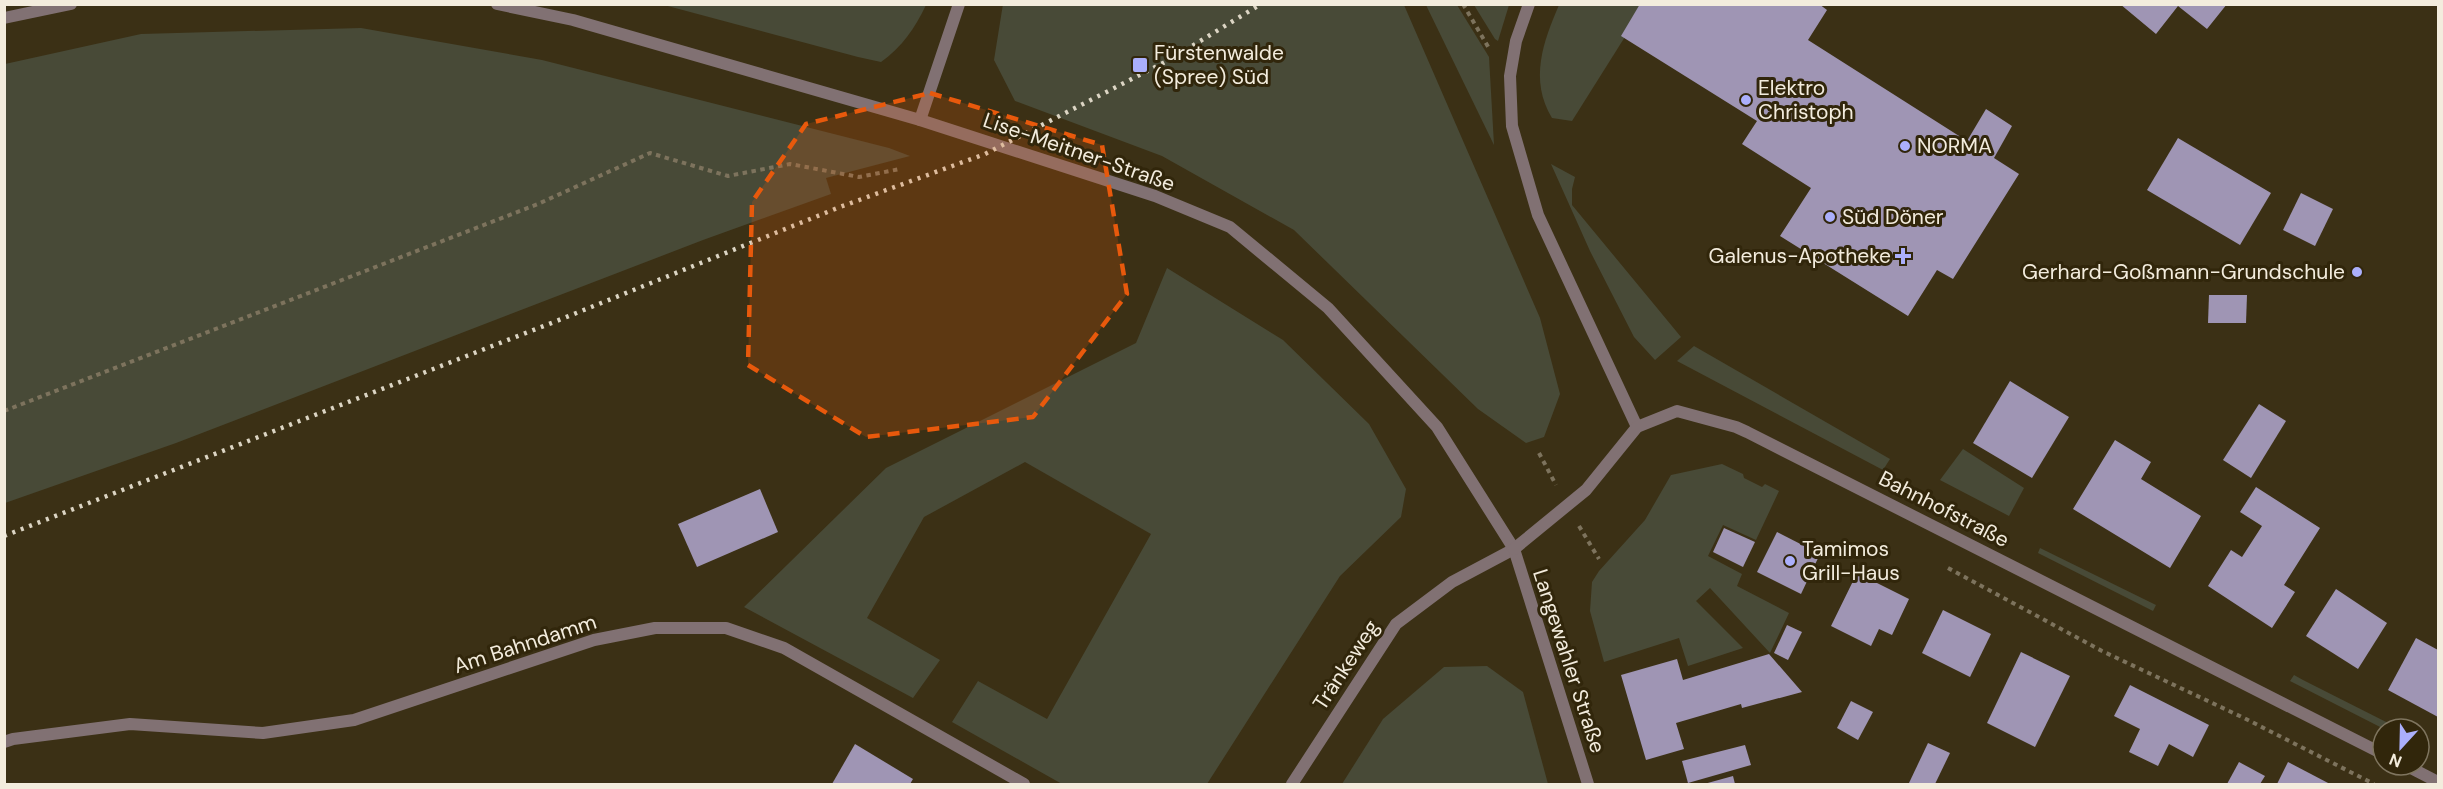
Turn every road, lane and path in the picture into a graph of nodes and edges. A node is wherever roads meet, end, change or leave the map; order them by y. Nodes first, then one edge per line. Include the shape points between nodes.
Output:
1 (71, 4) edge
2 (497, 4) edge
3 (959, 4) edge
4 (1463, 4) edge
5 (1529, 4) edge
6 (4, 18) edge
7 (1491, 51) dead end
8 (920, 120) junction
9 (900, 169) dead end
10 (4, 411) edge
11 (1636, 427) junction
12 (1514, 549) junction
13 (1948, 568) dead end
14 (4, 742) edge
15 (2371, 748) edge
16 (1024, 784) edge
17 (1292, 784) edge
18 (1588, 784) edge
19 (2374, 784) edge

1 - 6 street
2 - 8 street, Lise-Meitner-Straße via 573,20
3 - 8 street
4 - 7 path
5 - 11 street via 1516,41 1510,76 1512,126 1538,215
8 - 12 street, Lise-Meitner-Straße via 1155,196 1230,228 1328,308 1437,427
9 - 10 path via 859,177 790,164 728,176 650,153 538,204
11 - 12 street via 1586,490
11 - 15 street, Bahnhofstraße via 1677,411 1736,427
12 - 17 street, Tränkeweg via 1452,582 1396,624
12 - 18 street, Langewahler Straße
13 - 19 path via 2102,651
14 - 16 street, Am Bahndamm via 130,724 263,733 354,720 594,640 655,628 726,628 784,648

